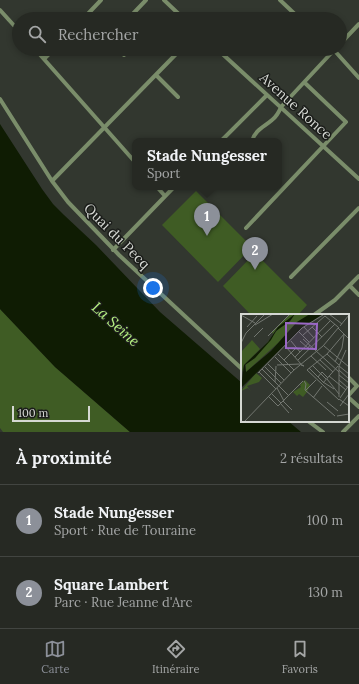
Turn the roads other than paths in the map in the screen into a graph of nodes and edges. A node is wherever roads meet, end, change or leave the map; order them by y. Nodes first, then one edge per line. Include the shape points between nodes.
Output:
1 (101, 0) edge
2 (146, 0) edge
3 (164, 0) edge
4 (280, 0) edge
5 (288, 0) edge
6 (284, 4) junction
7 (0, 10) edge
8 (90, 12) edge
9 (135, 12) edge
10 (177, 12) edge
11 (293, 12) edge
12 (12, 23) edge
13 (359, 24) edge
14 (347, 37) edge
15 (41, 56) edge
16 (47, 56) edge
17 (174, 56) edge
18 (225, 56) edge
19 (329, 56) edge
20 (339, 56) edge
21 (44, 59) junction
22 (156, 74) junction
23 (359, 78) edge
24 (304, 83) junction
25 (267, 94) junction
26 (178, 97) dead end
27 (0, 99) edge
28 (281, 107) junction
29 (104, 128) junction
30 (223, 138) edge
31 (253, 138) edge
32 (324, 146) junction
33 (132, 159) edge
34 (359, 179) edge
35 (52, 182) junction
36 (160, 190) edge
37 (171, 190) edge
38 (165, 196) junction
39 (359, 208) edge
40 (246, 228) dead end
41 (113, 250) junction
42 (359, 276) edge
43 (291, 277) dead end
44 (350, 286) junction
45 (359, 295) edge
46 (315, 314) edge
47 (241, 368) edge
48 (349, 378) edge
49 (349, 395) edge
50 (349, 397) edge
51 (359, 407) edge
52 (359, 416) edge
53 (309, 422) edge
54 (323, 432) edge
55 (343, 432) edge

1 - 8 street
2 - 9 street
3 - 10 street
4 - 6 street
5 - 6 street
6 - 11 street
7 - 12 street
13 - 14 street
15 - 21 street
16 - 21 street
17 - 22 street
18 - 25 street, Avenue Ronce
19 - 24 street
20 - 23 street
21 - 29 street
22 - 26 street
22 - 29 street
24 - 28 street
24 - 32 street via 346,122
25 - 28 street, Avenue Ronce
25 - 30 street
27 - 35 street, Quai du Pecq
28 - 31 street
28 - 32 street, Avenue Ronce
29 - 33 street
29 - 35 street
32 - 34 street, Avenue Ronce
32 - 40 street
35 - 41 street, Quai du Pecq
36 - 38 street
37 - 38 street
38 - 41 street
39 - 43 street
41 - 47 street, Quai du Pecq
42 - 44 street
44 - 45 street
44 - 46 street
48 - 49 street via 356,386
50 - 51 street
52 - 55 street
53 - 54 street

